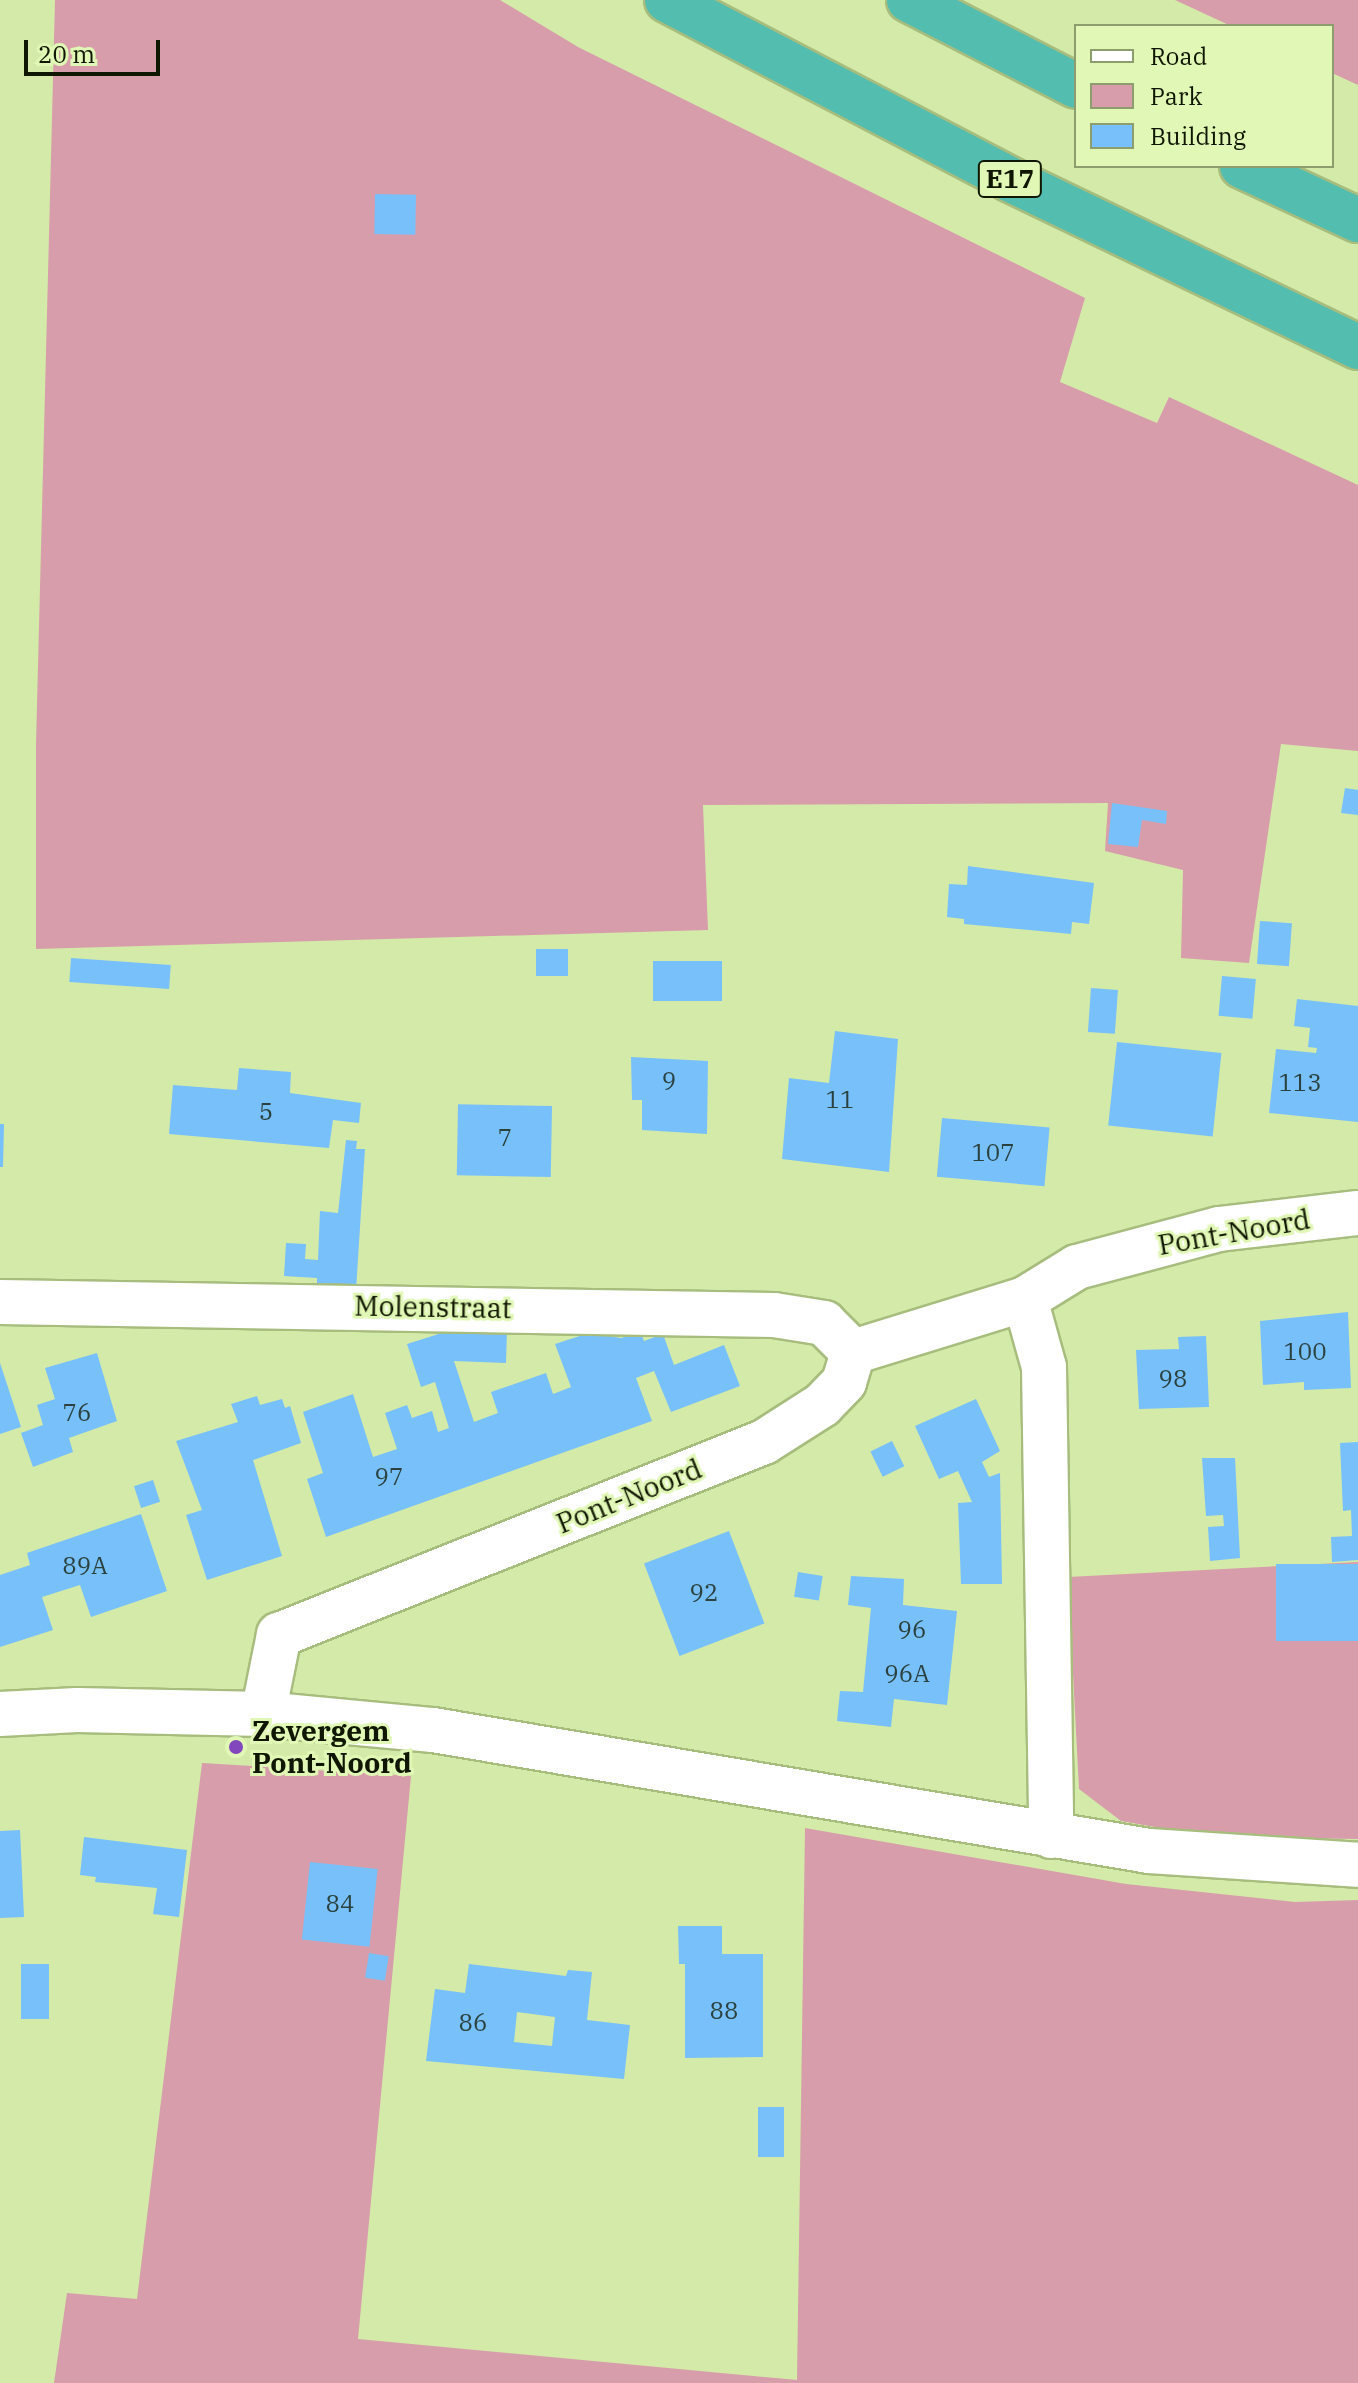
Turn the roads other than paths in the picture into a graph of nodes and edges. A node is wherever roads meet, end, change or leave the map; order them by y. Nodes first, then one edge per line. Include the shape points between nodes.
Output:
1 (667, 0) edge
2 (909, 0) edge
3 (1074, 85) edge
4 (1246, 168) edge
5 (1358, 220) edge
6 (1358, 347) edge
7 (1358, 1213) edge
8 (1025, 1299) junction
9 (0, 1302) edge
10 (853, 1352) junction
11 (0, 1714) edge
12 (263, 1714) junction
13 (1051, 1836) junction
14 (1358, 1865) edge

1 - 6 highway, E17 via 1011,180
2 - 3 highway
4 - 5 highway
7 - 8 street, Pont-Noord via 1219,1229 1077,1267
8 - 10 street, Pont-Noord
8 - 13 street via 1044,1367
9 - 10 street, Molenstraat via 721,1312 824,1323
10 - 12 street, Pont-Noord via 844,1382 822,1405 764,1442 279,1635
11 - 12 street
12 - 13 street via 433,1730
13 - 14 street via 1205,1857

